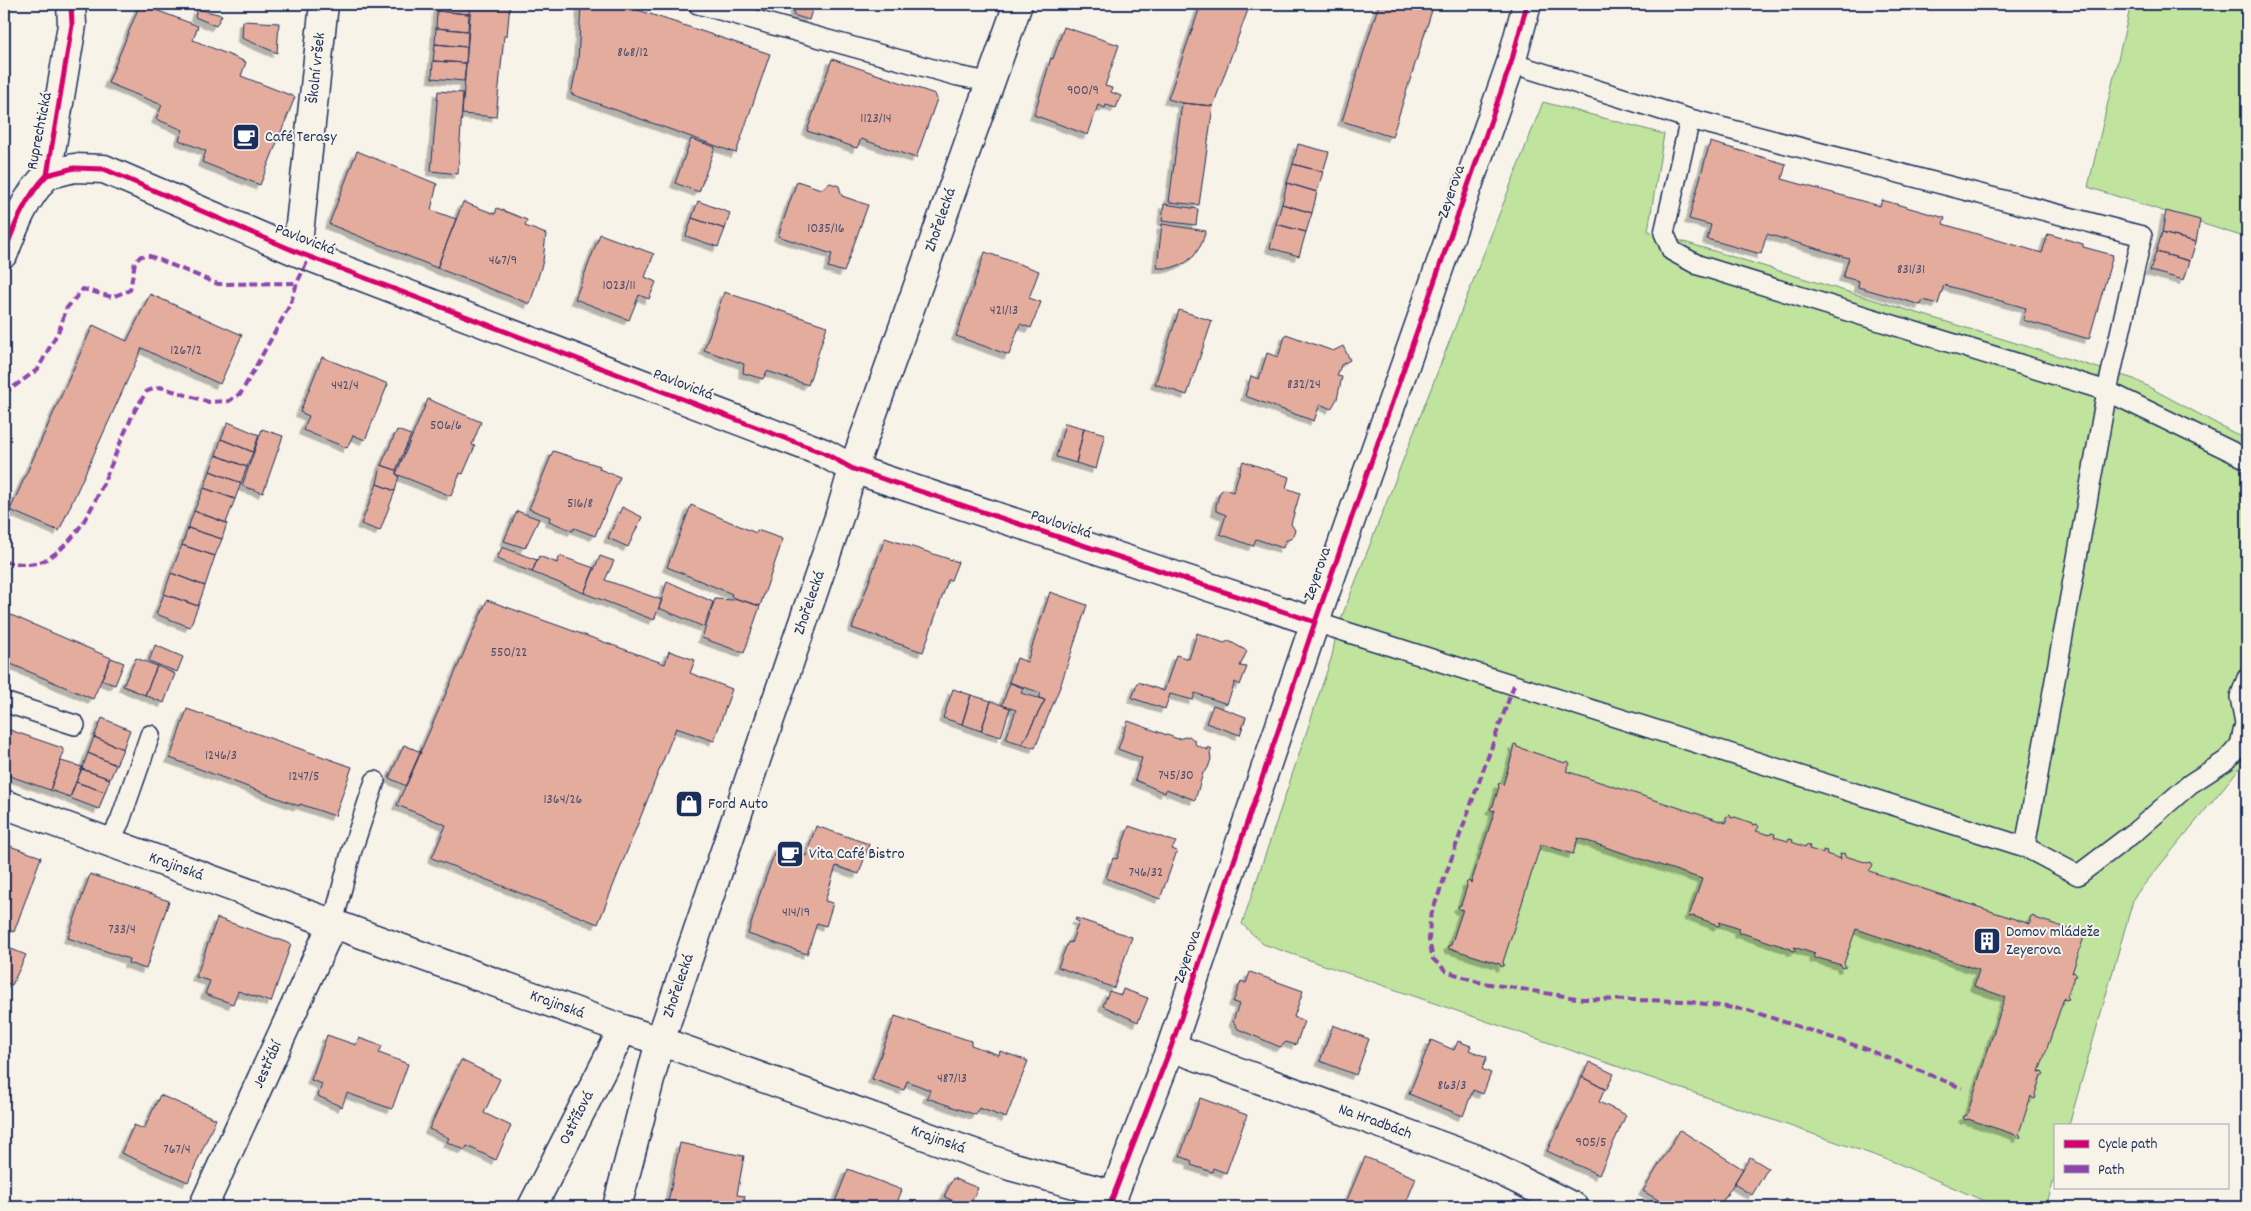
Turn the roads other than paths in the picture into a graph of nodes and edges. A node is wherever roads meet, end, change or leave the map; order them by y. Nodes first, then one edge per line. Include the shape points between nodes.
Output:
1 (71, 4) edge
2 (324, 4) edge
3 (698, 4) edge
4 (1018, 4) edge
5 (1527, 4) edge
6 (1511, 63) junction
7 (990, 82) junction
8 (1690, 119) junction
9 (47, 175) junction
10 (297, 252) junction
11 (4, 253) edge
12 (2107, 392) junction
13 (2247, 459) edge
14 (853, 470) junction
15 (1315, 622) junction
16 (2247, 678) edge
17 (4, 702) edge
18 (76, 725) dead end
19 (150, 735) dead end
20 (375, 781) dead end
21 (4, 804) edge
22 (109, 843) junction
23 (2025, 847) junction
24 (333, 923) junction
25 (622, 1029) junction
26 (660, 1041) junction
27 (1171, 1047) junction
28 (1111, 1201) edge
29 (203, 1207) edge
30 (532, 1207) edge
31 (617, 1207) edge
32 (1574, 1207) edge

1 - 9 street, Ruprechtická via 72,25
2 - 10 street, Školní vršek
3 - 7 lane
4 - 7 street, Zhořelecká
5 - 6 street, Zeyerova
6 - 8 lane
6 - 15 street, Zeyerova
7 - 14 street, Zhořelecká
8 - 12 lane via 1664,233 1672,251 1698,265
8 - 12 lane via 2142,236
9 - 10 street, Pavlovická via 74,168 104,169
9 - 11 street, Ruprechtická via 34,188 20,211
10 - 14 street, Pavlovická via 824,452
12 - 13 lane
12 - 23 lane
14 - 15 street, Pavlovická
14 - 26 street, Zhořelecká
15 - 23 lane
15 - 27 street, Zeyerova
16 - 23 lane via 2240,697 2244,723 2240,745 2227,760 2190,784 2114,848 2078,875
17 - 18 lane
19 - 22 lane
20 - 24 lane via 351,853
21 - 22 street, Krajinská
22 - 24 street, Krajinská
24 - 25 street, Krajinská
24 - 29 street, Jestřábí
25 - 26 street, Krajinská
25 - 30 street, Ostřížová
26 - 28 street, Krajinská
26 - 31 street, Zhořelecká
27 - 28 street, Zeyerova
27 - 32 street, Na Hradbách via 1474,1158

